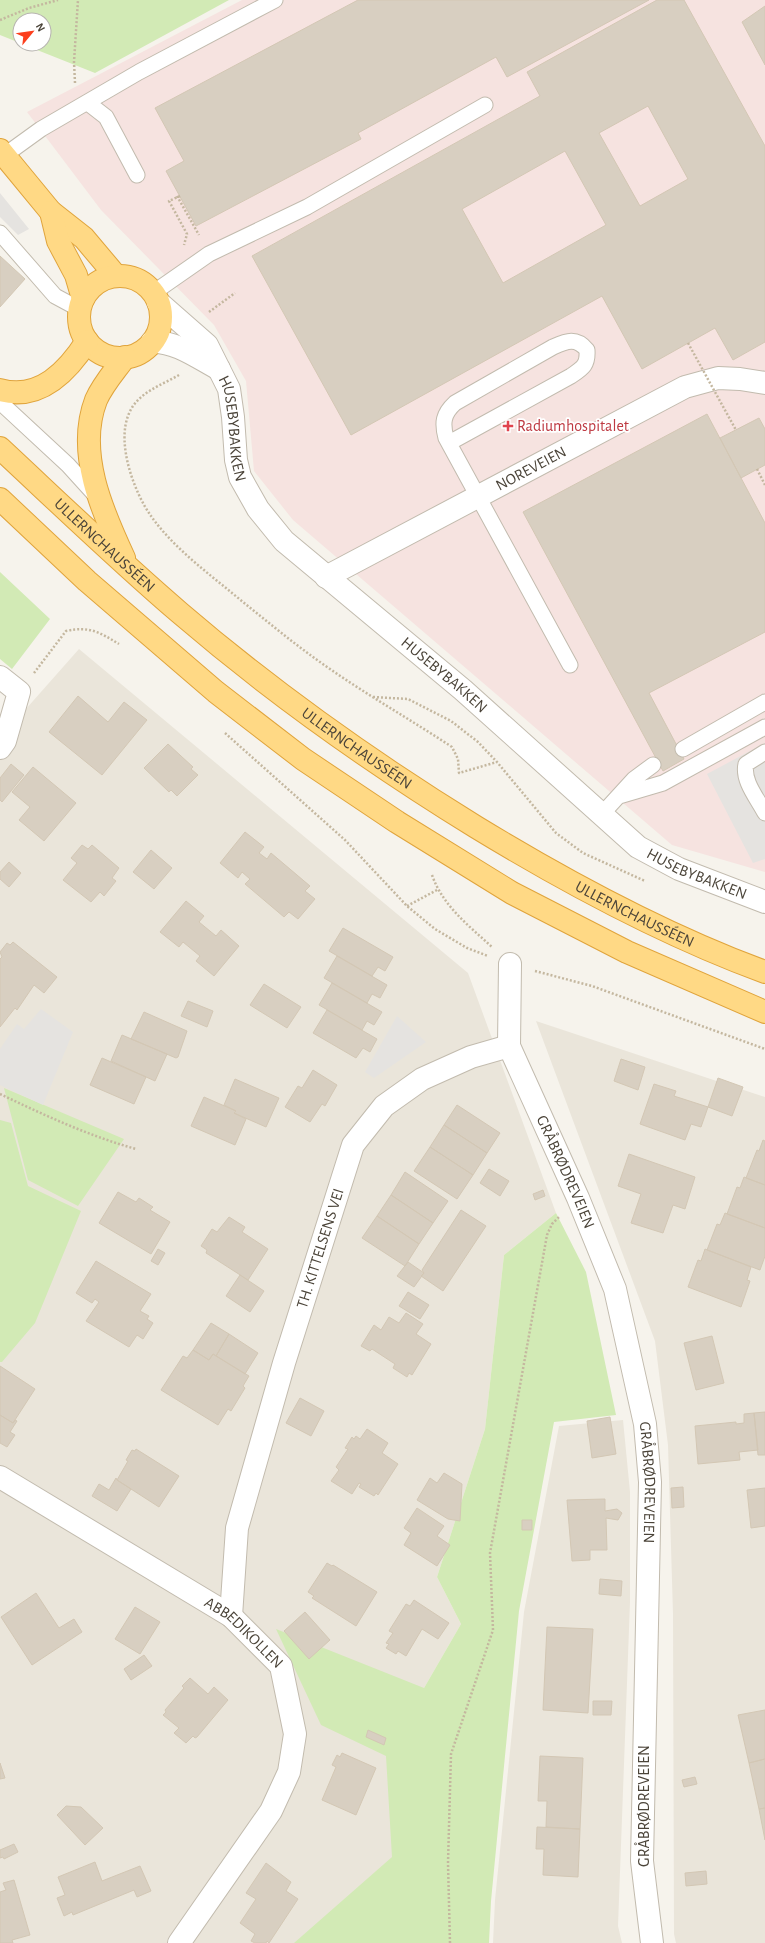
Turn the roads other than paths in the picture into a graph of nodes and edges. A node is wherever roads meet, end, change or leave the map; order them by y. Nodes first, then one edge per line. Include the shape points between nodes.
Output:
1 (275, 0) edge
2 (84, 105) junction
3 (485, 105) dead end
4 (2, 152) edge
5 (137, 175) dead end
6 (51, 212) junction
7 (0, 233) edge
8 (116, 276) junction
9 (156, 298) junction
10 (82, 305) junction
11 (88, 341) junction
12 (152, 342) junction
13 (125, 357) junction
14 (219, 369) junction
15 (765, 383) edge
16 (0, 390) edge
17 (0, 402) edge
18 (449, 443) junction
19 (0, 448) edge
20 (478, 496) junction
21 (0, 499) edge
22 (102, 504) junction
23 (128, 566) junction
24 (326, 577) junction
25 (570, 665) dead end
26 (0, 677) edge
27 (765, 702) edge
28 (765, 727) edge
29 (0, 748) edge
30 (682, 749) dead end
31 (765, 752) edge
32 (653, 765) dead end
33 (619, 796) junction
34 (765, 813) edge
35 (602, 814) junction
36 (765, 902) edge
37 (510, 964) road end
38 (765, 972) edge
39 (765, 1012) edge
40 (509, 1046) junction
41 (0, 1477) edge
42 (231, 1616) junction
43 (179, 1943) edge
44 (652, 1943) edge

1 - 2 lane via 139,72
2 - 4 lane
2 - 5 lane via 106,117
3 - 9 lane via 307,207 209,254
4 - 6 highway
6 - 8 highway via 84,238
6 - 10 highway via 58,241 76,275
7 - 10 lane via 55,296
8 - 9 highway via 137,280 146,285
8 - 10 highway via 100,281 91,289
9 - 12 highway via 161,319
9 - 14 street, HUSEBYBAKKEN via 207,345
10 - 11 highway via 81,328
11 - 13 highway via 98,351 111,357
11 - 16 highway via 70,366 50,382 15,392
12 - 13 highway via 145,350
12 - 14 street, HUSEBYBAKKEN via 173,345
13 - 22 highway via 102,389 90,422 90,457
14 - 24 street, HUSEBYBAKKEN via 229,389 236,460 240,477 248,493 258,510 284,541
15 - 20 street, NOREVEIEN via 718,378 685,387
17 - 22 lane via 68,465
18 - 18 lane via 583,368 588,360 587,350 578,341 568,340 455,403 443,419
18 - 20 lane
19 - 23 highway, ULLERNCHAUSSÉEN
20 - 24 street, NOREVEIEN
20 - 25 lane
21 - 39 highway via 87,581 210,687 316,768 512,893 627,952
22 - 23 highway
23 - 38 highway, ULLERNCHAUSSÉEN via 181,614 258,676 338,736 418,791 539,866 608,903 732,960
24 - 35 street, HUSEBYBAKKEN via 463,690
26 - 29 street via 20,692 5,741
27 - 30 lane
28 - 33 lane via 663,783
31 - 34 lane via 746,764 745,770 746,778
32 - 33 lane via 634,779
33 - 35 lane
35 - 36 street, HUSEBYBAKKEN via 638,847 658,859 679,870
37 - 40 street
40 - 42 street, TH. KITTELSENS VEI via 471,1057 422,1079 384,1106 353,1145 284,1362 237,1528
40 - 44 street, GRÅBRØDREVEIEN via 578,1198 615,1289 645,1424 650,1482 642,1861
41 - 42 street, ABBEDIKOLLEN
42 - 43 street, ABBEDIKOLLEN via 281,1666 295,1734 289,1772 271,1811

